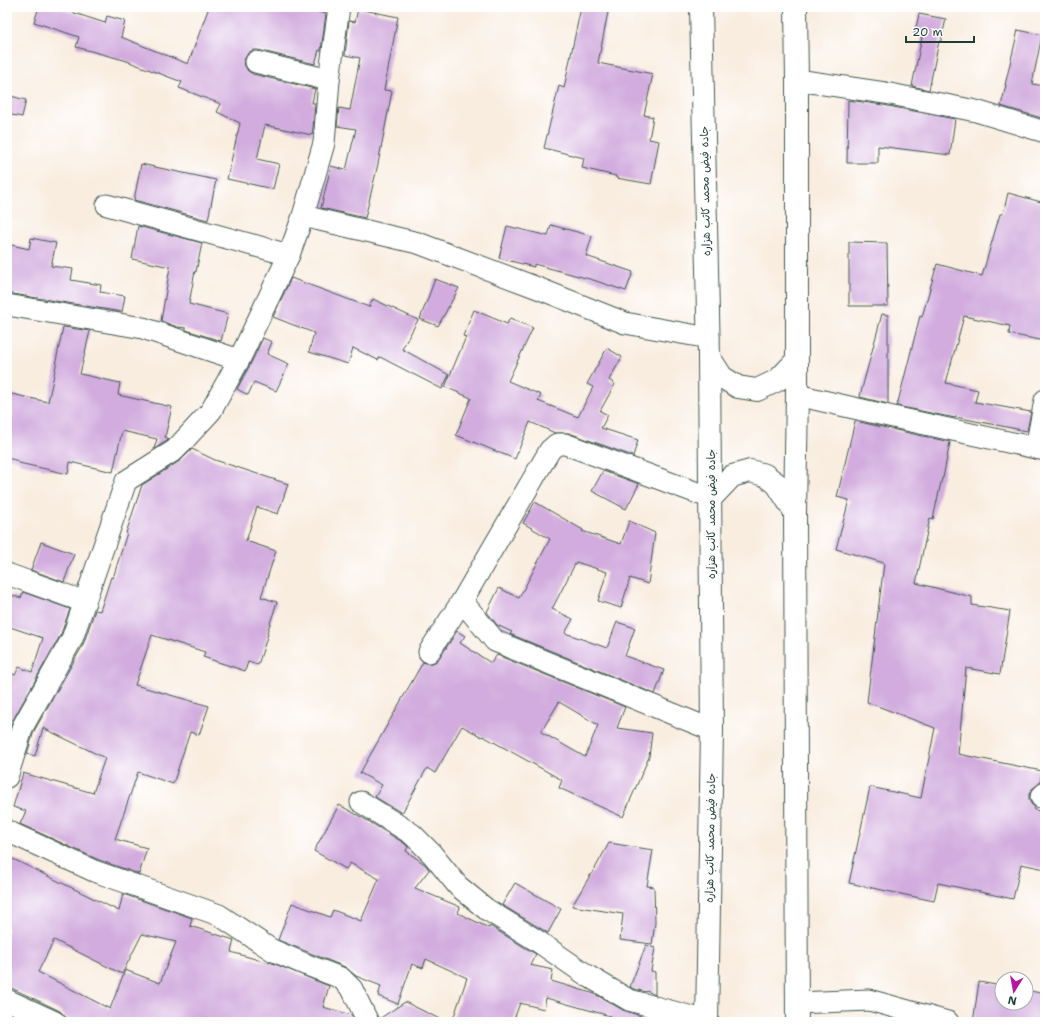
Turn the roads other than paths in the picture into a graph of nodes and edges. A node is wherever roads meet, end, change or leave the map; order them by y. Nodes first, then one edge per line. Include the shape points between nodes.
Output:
1 (701, 7) edge
2 (796, 7) edge
3 (337, 8) edge
4 (256, 62) dead end
5 (329, 80) junction
6 (797, 80) junction
7 (1045, 132) edge
8 (107, 205) dead end
9 (303, 216) junction
10 (289, 255) junction
11 (7, 305) edge
12 (709, 348) junction
13 (239, 360) junction
14 (797, 360) junction
15 (797, 395) junction
16 (1045, 400) edge
17 (1041, 449) edge
18 (711, 498) junction
19 (795, 512) junction
20 (7, 574) edge
21 (462, 601) junction
22 (85, 602) junction
23 (429, 652) dead end
24 (712, 730) junction
25 (7, 777) edge
26 (1045, 793) edge
27 (1045, 798) edge
28 (361, 802) dead end
29 (7, 831) edge
30 (7, 1000) edge
31 (797, 1012) edge
32 (707, 1021) edge
33 (55, 1022) edge
34 (368, 1022) edge
35 (948, 1022) edge

1 - 12 main road, جاده فیض محمد کاتب هزاره
2 - 6 main road
3 - 5 street
4 - 5 street
5 - 9 street via 324,144
6 - 7 street via 885,93 976,111
6 - 14 main road
8 - 10 street
9 - 10 street
9 - 12 street via 418,243 626,323
10 - 13 street
11 - 13 street via 143,328
12 - 14 main road via 722,377 738,387 757,390 778,380
12 - 18 main road, جاده فیض محمد کاتب هزاره
13 - 22 street via 211,411 175,450 126,481
14 - 15 main road
15 - 17 street
15 - 19 main road
16 - 17 street
18 - 19 main road via 732,476 750,471 765,475 777,484
18 - 21 street via 565,444 557,444 550,450
18 - 24 main road, جاده فیض محمد کاتب هزاره
19 - 31 main road
20 - 22 street
21 - 23 street
21 - 24 street via 495,641
22 - 25 street via 72,639 23,726
24 - 32 main road, جاده فیض محمد کاتب هزاره
26 - 27 street via 1041,797
28 - 32 street via 412,834 458,886 486,910 588,976 629,1000
29 - 34 street via 94,871 219,915 272,950 341,978 352,989
30 - 33 street
31 - 35 street via 869,1000

